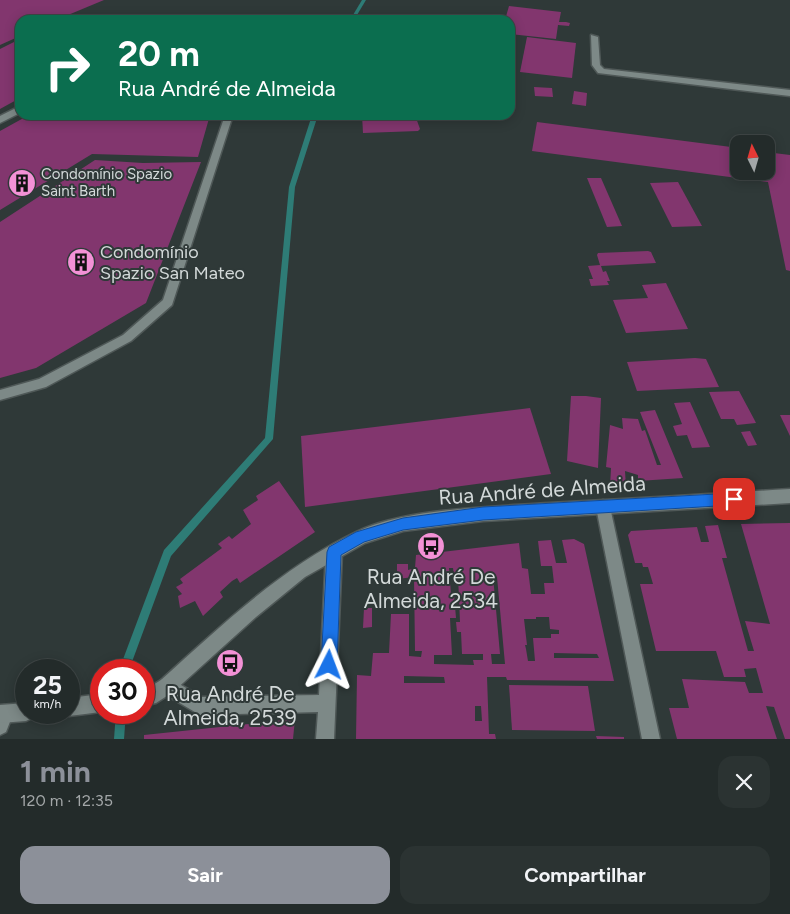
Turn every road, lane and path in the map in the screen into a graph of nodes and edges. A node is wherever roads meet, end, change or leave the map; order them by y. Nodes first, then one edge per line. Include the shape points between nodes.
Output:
1 (594, 37) dead end
2 (790, 92) edge
3 (15, 112) edge
4 (0, 120) edge
5 (227, 120) edge
6 (0, 395) edge
7 (790, 496) edge
8 (603, 507) junction
9 (334, 552) junction
10 (167, 686) junction
11 (155, 693) edge
12 (327, 703) junction
13 (15, 715) edge
14 (1, 718) edge
15 (325, 739) edge
16 (651, 739) edge

1 - 2 street via 596,65 601,71
3 - 4 street
5 - 6 street via 168,302 127,338 42,383
7 - 8 street, Rua André de Almeida
8 - 9 street, Rua André de Almeida via 483,514 403,524 361,537
8 - 16 street
9 - 10 street, Rua André de Almeida via 300,572 250,611
9 - 12 street
10 - 11 street, Rua André de Almeida
10 - 12 street via 200,706
12 - 15 street
13 - 14 street

